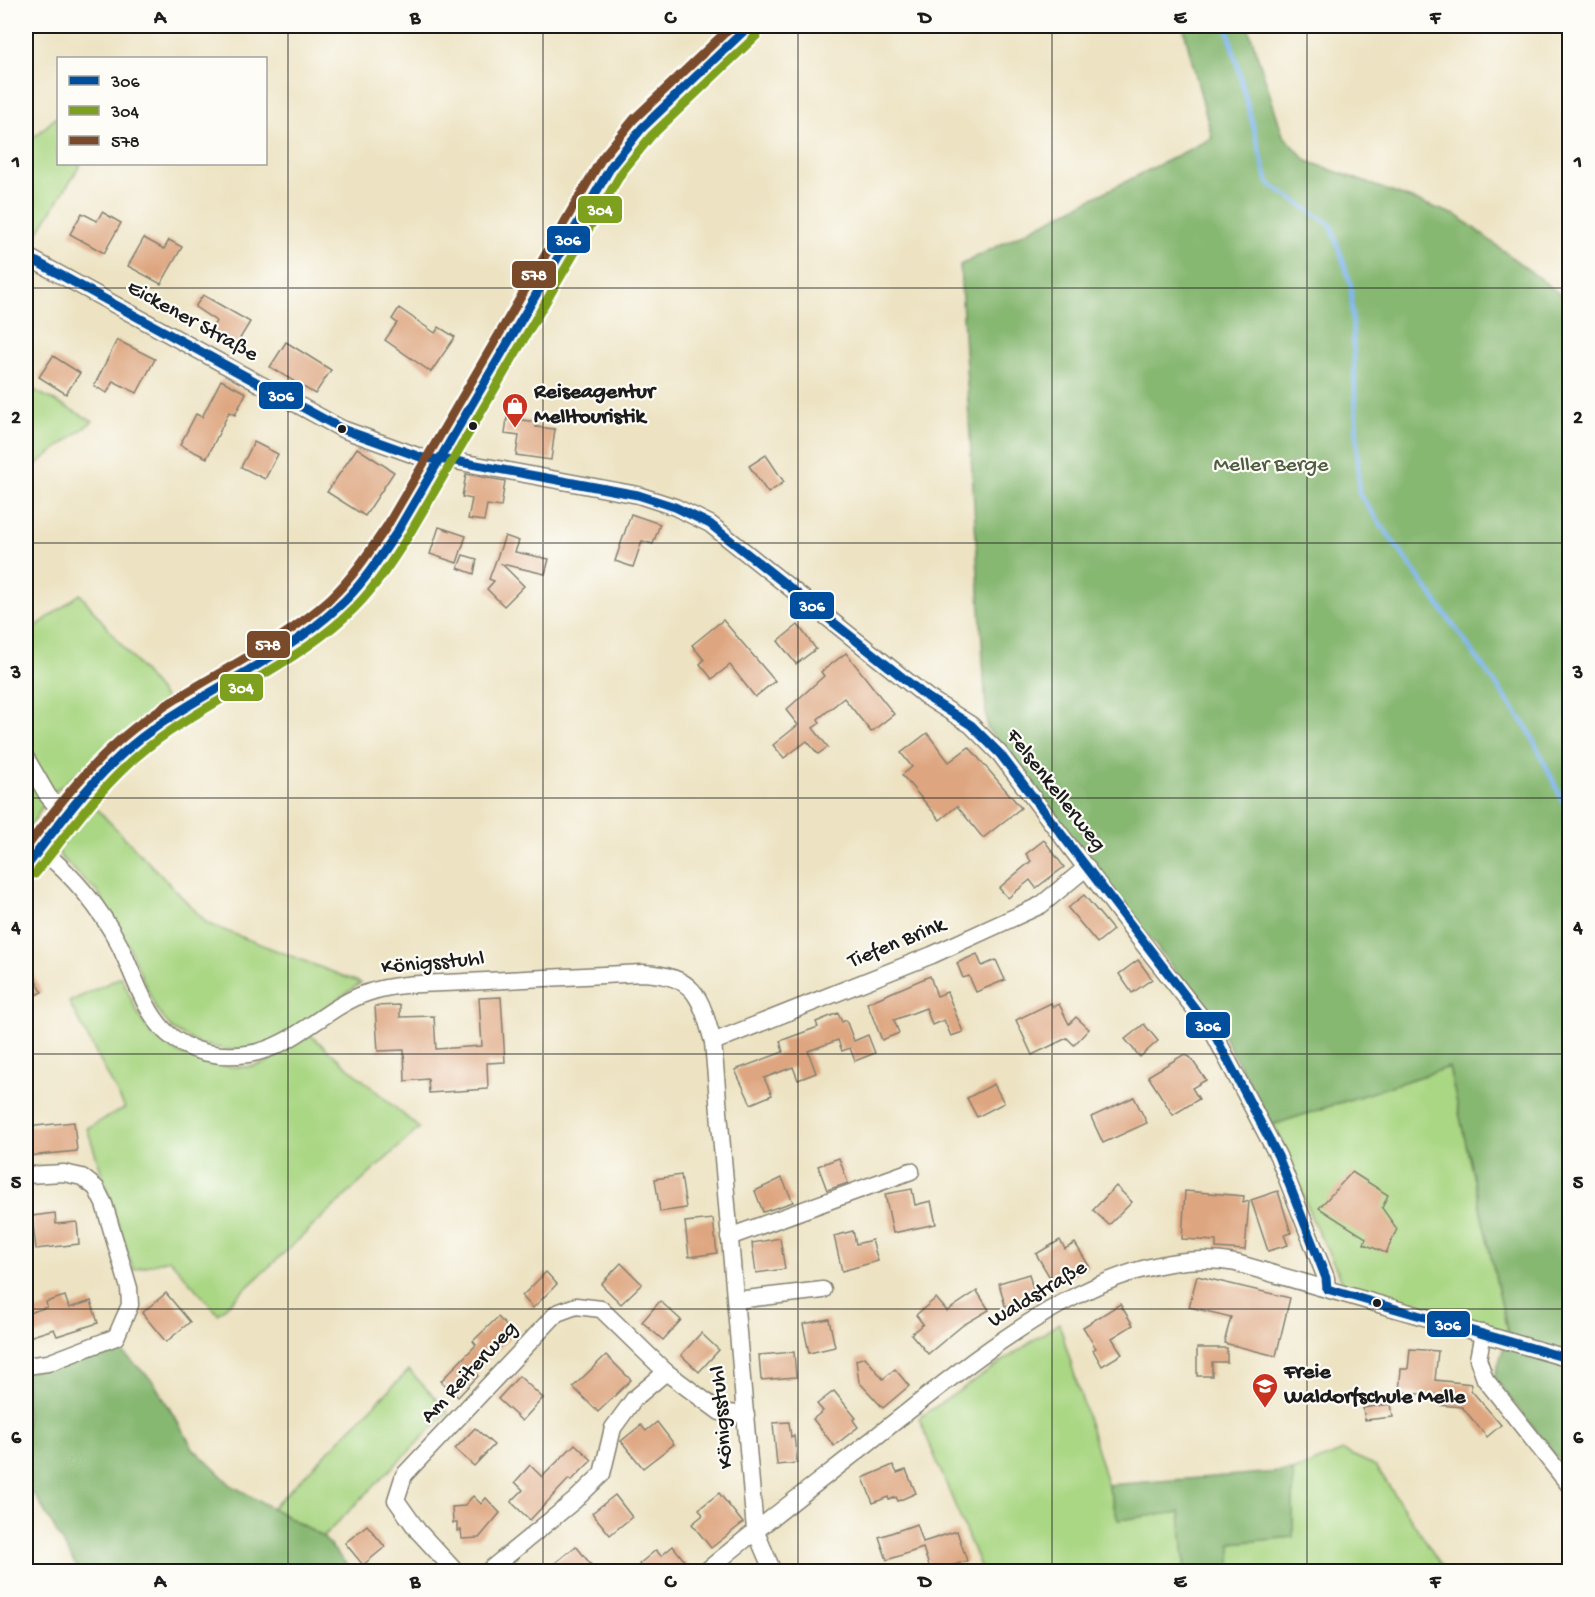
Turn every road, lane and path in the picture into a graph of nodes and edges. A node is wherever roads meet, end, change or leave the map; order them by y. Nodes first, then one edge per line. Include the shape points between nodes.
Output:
1 (749, 26) edge
2 (26, 256) edge
3 (439, 461) junction
4 (26, 758) edge
5 (66, 817) junction
6 (40, 849) junction
7 (26, 867) edge
8 (1087, 867) junction
9 (713, 1042) junction
10 (911, 1172) dead end
11 (26, 1175) edge
12 (729, 1237) junction
13 (1327, 1289) junction
14 (823, 1290) dead end
15 (737, 1300) junction
16 (1483, 1333) junction
17 (1569, 1359) edge
18 (26, 1366) edge
19 (666, 1372) junction
20 (746, 1415) junction
21 (1569, 1486) edge
22 (754, 1530) junction
23 (456, 1572) edge
24 (487, 1572) edge
25 (705, 1572) edge
26 (773, 1572) edge

1 - 3 main road via 642,128 612,165
2 - 3 street, Eickener Straße via 342,429
3 - 5 main road via 377,563 329,616 152,731 116,759
3 - 8 street, Felsenkellerweg via 638,495 710,524 927,698 971,725 1000,753
4 - 5 street via 48,796
5 - 6 main road
6 - 7 main road
6 - 9 street, Königsstuhl via 73,878 99,909 152,1014 168,1034 214,1055 260,1052 287,1040 332,1008 368,992 411,985 643,973 670,974 692,988
8 - 9 street, Tiefen Brink via 1041,905 932,955
8 - 13 street, Felsenkellerweg via 1214,1032 1278,1156
9 - 12 street, Königsstuhl
10 - 12 street
11 - 18 street via 64,1173 82,1177 96,1188 129,1288 130,1305 116,1337 48,1363
12 - 15 street, Königsstuhl
13 - 16 street, Waldstraße
13 - 22 street, Waldstraße via 1212,1259 1154,1264 1104,1281 971,1362
14 - 15 street
15 - 20 street, Königsstuhl
16 - 17 street, Waldstraße
16 - 21 street via 1478,1359 1485,1379
19 - 20 street, Am Reiterweg via 720,1412
19 - 23 street, Am Reiterweg via 601,1310 576,1306 557,1313 404,1476 396,1500
19 - 24 street via 634,1399 613,1428 602,1474
20 - 22 street, Königsstuhl
22 - 25 street, Waldstraße
22 - 26 street

